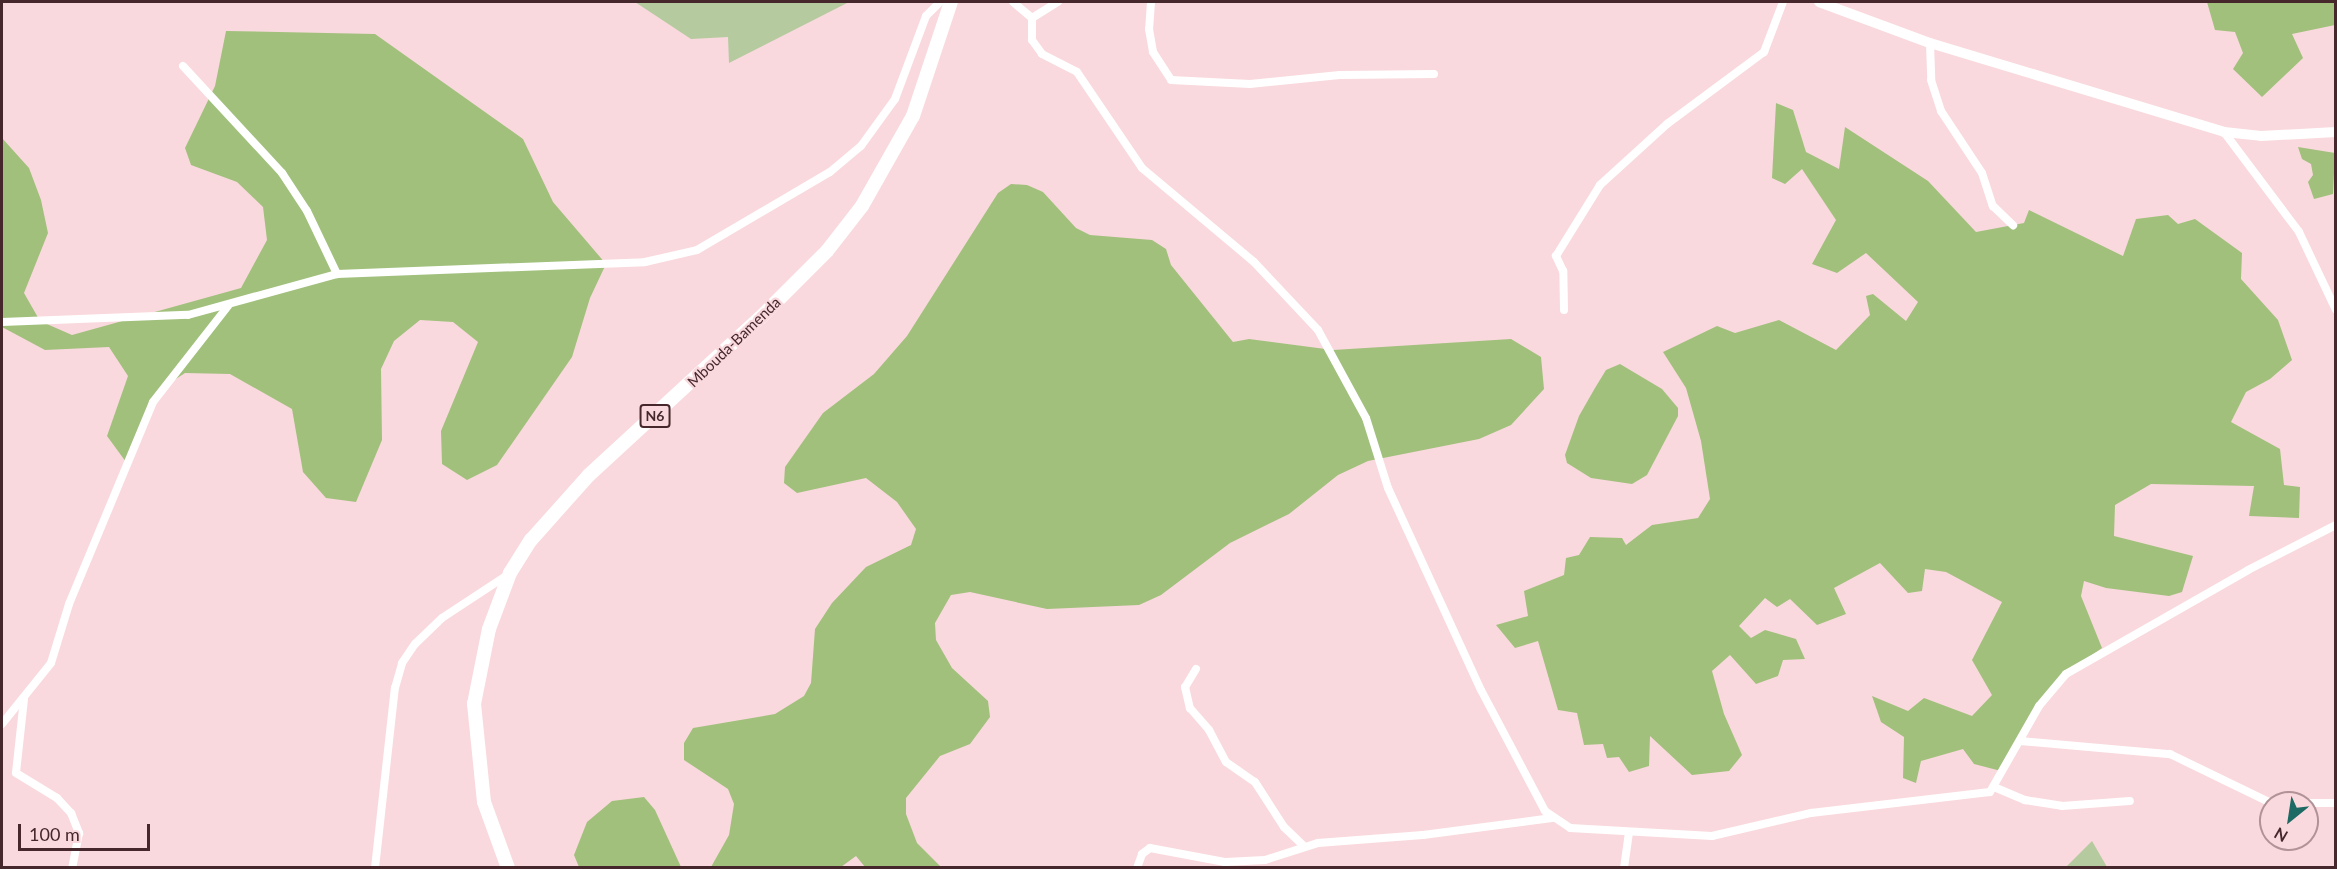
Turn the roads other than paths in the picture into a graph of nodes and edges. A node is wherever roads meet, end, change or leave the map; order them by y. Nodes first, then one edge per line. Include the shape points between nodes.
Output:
1 (940, 2) edge
2 (951, 2) edge
3 (1013, 2) edge
4 (1058, 2) edge
5 (1151, 2) edge
6 (1783, 2) edge
7 (1819, 2) edge
8 (1032, 18) junction
9 (1930, 43) junction
10 (183, 66) dead end
11 (1434, 74) dead end
12 (2224, 132) junction
13 (2336, 132) edge
14 (2013, 225) dead end
15 (337, 274) junction
16 (228, 306) junction
17 (1564, 310) dead end
18 (2336, 310) edge
19 (2, 322) edge
20 (2336, 525) edge
21 (510, 573) junction
22 (1196, 669) dead end
23 (24, 699) junction
24 (2, 724) edge
25 (2020, 741) junction
26 (1994, 787) junction
27 (2259, 797) edge
28 (2130, 801) dead end
29 (2319, 803) edge
30 (2336, 803) edge
31 (1552, 818) junction
32 (1629, 832) junction
33 (1304, 846) junction
34 (72, 867) edge
35 (375, 867) edge
36 (508, 867) edge
37 (1137, 867) edge
38 (1624, 867) edge

1 - 15 street via 926,16 895,99 861,146 830,172 714,242 645,262
2 - 21 highway, Mbouda-Bamenda / N6 via 913,116 862,206 827,252 589,475 531,540
3 - 8 street
4 - 8 street
5 - 11 street via 1149,29 1153,52 1171,80 1250,84 1340,75
6 - 17 street via 1764,52 1667,124 1600,185 1556,256 1563,271
7 - 9 street
8 - 31 street via 1032,40 1042,54 1077,72 1142,168 1254,262 1318,330 1366,418 1388,488 1481,690
9 - 12 street
9 - 14 street via 1931,80 1941,111 1982,173 1993,206
10 - 15 street via 282,173 307,211
12 - 13 street via 2261,136
12 - 18 street via 2299,232
15 - 16 street
16 - 19 street via 159,319
16 - 23 street via 153,402 69,604 51,663
20 - 25 street via 2248,570 2066,674 2039,706
21 - 35 street via 442,618 402,663 394,688
21 - 36 highway, Mbouda-Bamenda / N6 via 489,629 474,704 484,802
22 - 33 street via 1185,687 1190,708 1209,730 1226,762 1255,782 1284,827
23 - 24 street
23 - 34 street via 16,773 57,798 70,813 79,833
25 - 26 street
25 - 27 street via 2170,754
26 - 28 street via 2025,800 2062,806
26 - 32 street via 1984,795 1863,805 1712,836
29 - 30 street
31 - 32 street via 1570,828
31 - 33 street
32 - 38 street
33 - 37 street via 1265,860 1225,862 1150,848 1142,854

